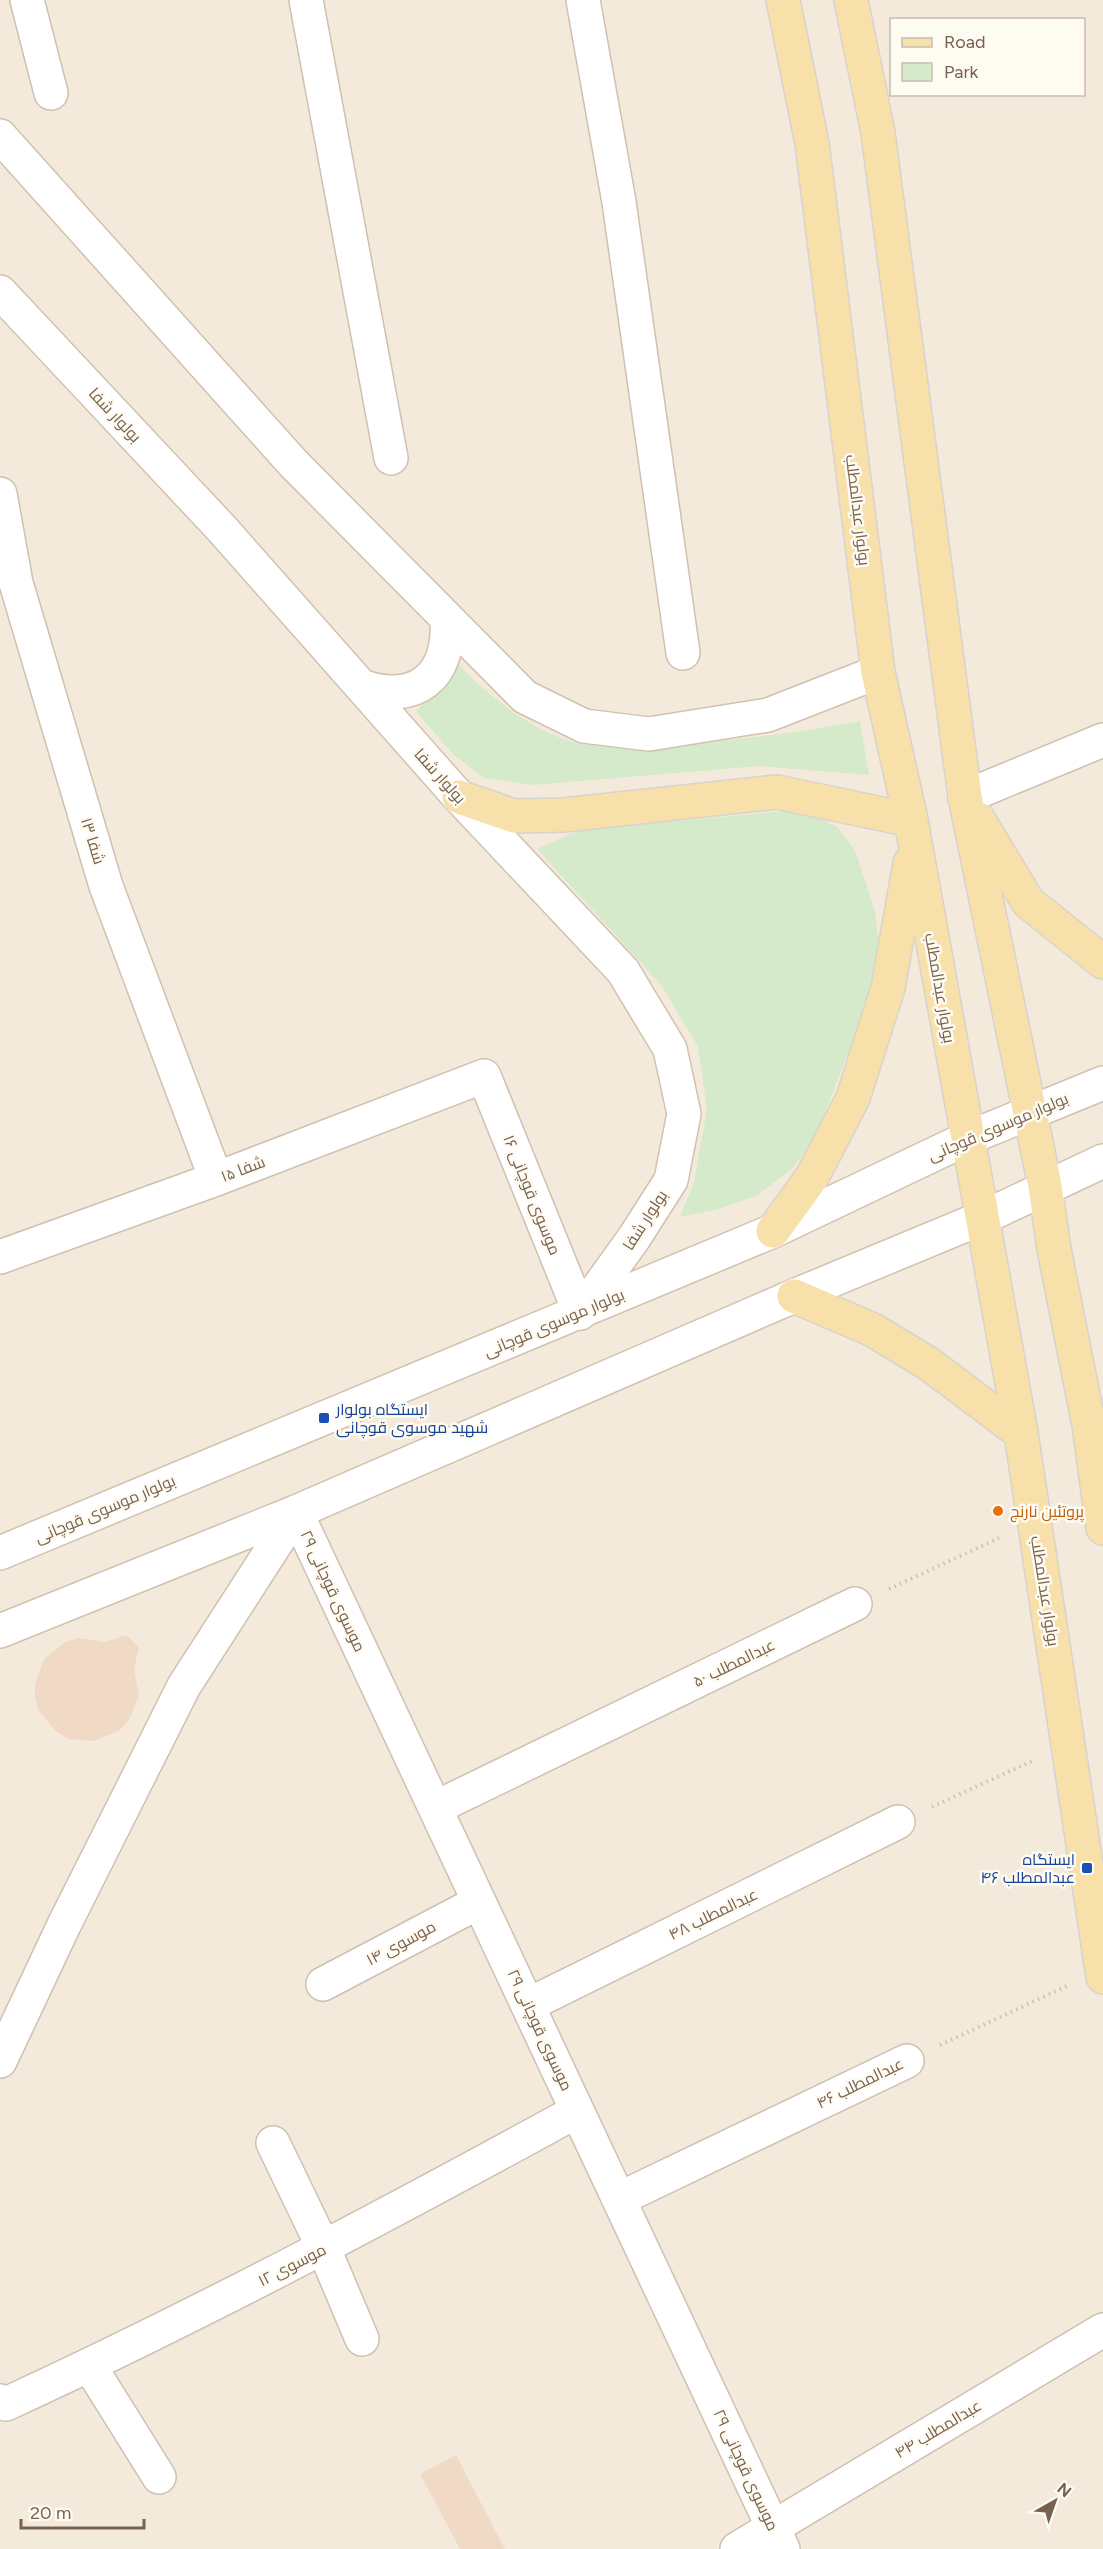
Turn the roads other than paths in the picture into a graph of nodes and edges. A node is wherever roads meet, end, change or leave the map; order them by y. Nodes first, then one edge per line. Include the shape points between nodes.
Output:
1 (27, 0) edge
2 (306, 0) edge
3 (583, 0) edge
4 (783, 0) edge
5 (851, 0) edge
6 (51, 93) dead end
7 (0, 136) edge
8 (0, 292) edge
9 (391, 458) dead end
10 (0, 494) edge
11 (447, 620) junction
12 (683, 653) dead end
13 (878, 672) junction
14 (361, 686) junction
15 (1103, 740) edge
16 (459, 797) junction
17 (965, 797) junction
18 (912, 830) junction
19 (1103, 962) edge
20 (484, 1076) joint
21 (1103, 1083) edge
22 (1030, 1112) junction
23 (968, 1138) junction
24 (1103, 1161) edge
25 (216, 1179) junction
26 (1045, 1186) junction
27 (982, 1218) junction
28 (773, 1231) junction
29 (0, 1257) edge
30 (794, 1296) junction
31 (580, 1313) junction
32 (1103, 1392) edge
33 (1021, 1433) junction
34 (1096, 1437) edge
35 (296, 1512) junction
36 (1103, 1528) edge
37 (0, 1553) edge
38 (855, 1604) road end
39 (0, 1631) edge
40 (435, 1808) junction
41 (898, 1822) road end
42 (479, 1902) junction
43 (1102, 1973) edge
44 (323, 1984) dead end
45 (528, 2005) junction
46 (0, 2061) edge
47 (907, 2061) road end
48 (578, 2111) junction
49 (273, 2143) dead end
50 (619, 2199) junction
51 (324, 2249) junction
52 (1103, 2330) edge
53 (362, 2339) dead end
54 (89, 2365) junction
55 (0, 2401) edge
56 (159, 2477) dead end
57 (778, 2539) edge
58 (737, 2549) edge

1 - 6 street
2 - 9 street
3 - 12 street via 619,202
4 - 13 main road, بولوار عبدالمطلب via 812,143
5 - 17 main road via 878,133
7 - 11 street via 293,463
8 - 14 street, بولوار شفا via 223,530
10 - 25 street, شفا ۱۳ via 16,583 106,886
11 - 13 street via 525,697 584,726 649,734 768,715
11 - 14 street via 448,643 441,664 426,682 405,692 382,693
13 - 18 main road, بولوار عبدالمطلب
14 - 16 street, بولوار شفا
15 - 17 street
16 - 18 main road via 514,816 564,815 777,792
16 - 31 street, بولوار شفا via 623,971 670,1049 684,1114 671,1180
17 - 19 main road via 1029,902
17 - 22 main road
18 - 23 main road, بولوار عبدالمطلب
18 - 28 main road via 888,988 853,1098 812,1177
20 - 25 street, شفا ۱۵
20 - 31 street, موسوی قوچانی ۱۶
21 - 22 street, بولوار موسوی قوچانی
22 - 23 street, بولوار موسوی قوچانی
22 - 26 main road
23 - 27 main road, بولوار عبدالمطلب
23 - 28 street, بولوار موسوی قوچانی
24 - 26 street
25 - 29 street, شفا ۱۵
26 - 27 street
26 - 34 main road via 1054,1250
27 - 30 street
27 - 33 main road, بولوار عبدالمطلب
28 - 31 street, بولوار موسوی قوچانی
30 - 33 main road via 873,1330
30 - 35 street
31 - 37 street, بولوار موسوی قوچانی
32 - 34 main road
33 - 43 main road, بولوار عبدالمطلب
34 - 36 main road
35 - 39 street
35 - 40 street, موسوی قوچانی ۲۹
35 - 46 street via 184,1686
38 - 40 street, عبدالمطلب ۵۰
40 - 42 street, موسوی قوچانی ۲۹
41 - 45 street, عبدالمطلب ۴۸
42 - 44 street, موسوی ۱۴
42 - 45 street, موسوی قوچانی ۲۹
45 - 48 street, موسوی قوچانی ۲۹
47 - 50 street, عبدالمطلب ۴۶
48 - 50 street, موسوی قوچانی ۲۹
48 - 51 street, موسوی ۱۲
49 - 51 street
50 - 57 street, موسوی قوچانی ۲۹
51 - 53 street
51 - 54 street, موسوی ۱۲
52 - 57 street, عبدالمطلب ۴۴
54 - 55 street, موسوی ۱۲ via 6,2404
54 - 56 street
57 - 58 street, عبدالمطلب ۴۴

